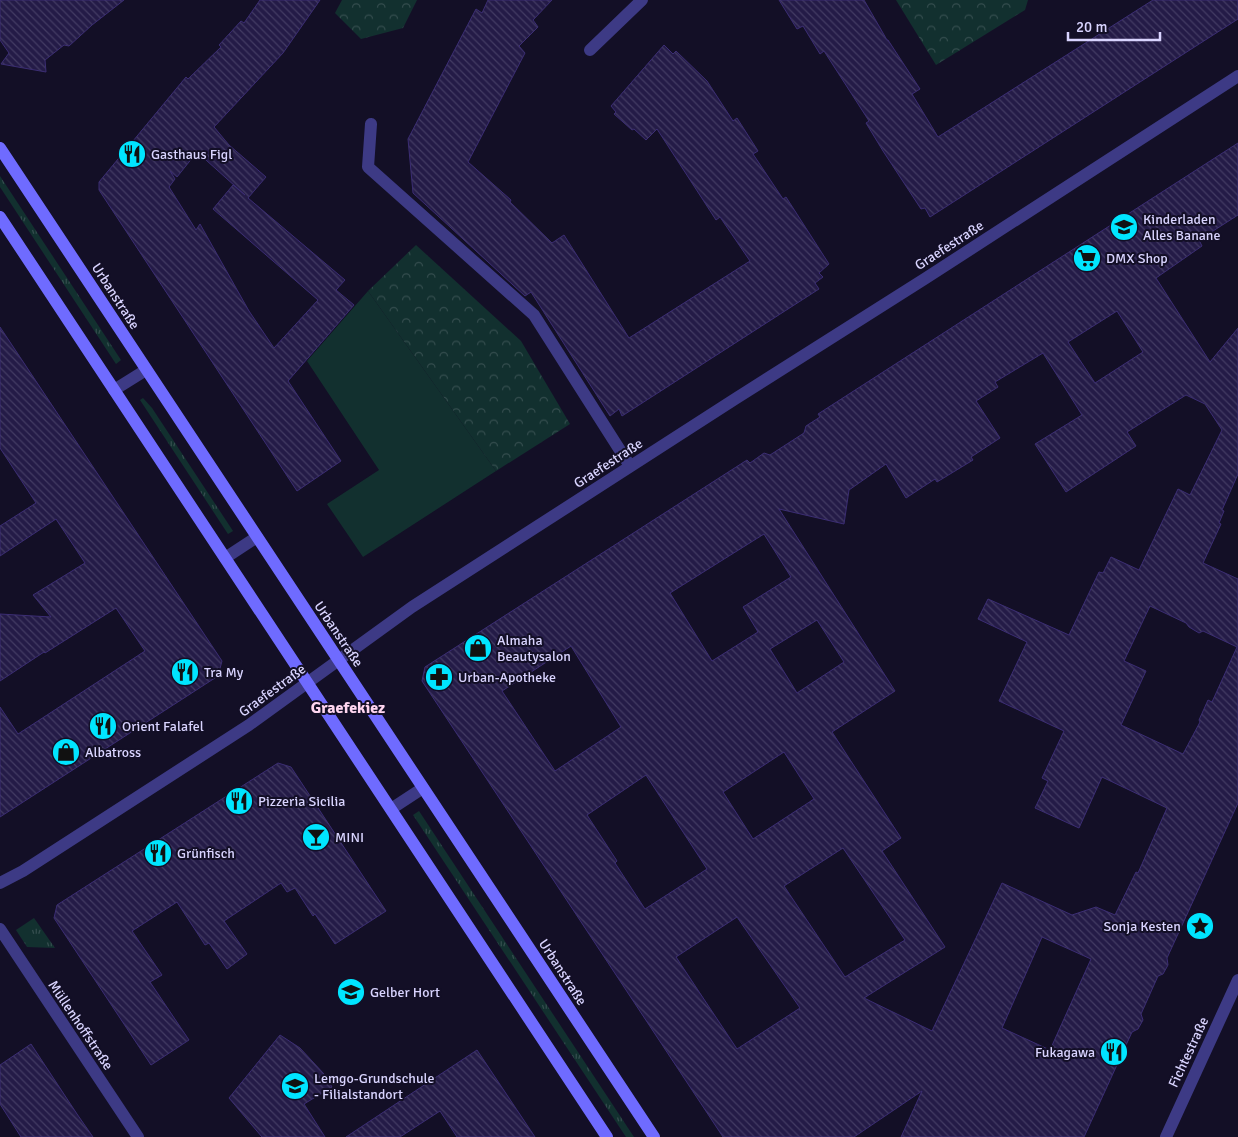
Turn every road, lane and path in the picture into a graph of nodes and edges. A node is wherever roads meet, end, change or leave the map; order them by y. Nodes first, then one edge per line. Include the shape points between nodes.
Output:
1 (642, 0) edge
2 (590, 50) dead end
3 (1238, 76) edge
4 (371, 124) dead end
5 (0, 148) edge
6 (0, 217) edge
7 (146, 370) junction
8 (114, 390) junction
9 (630, 466) junction
10 (257, 537) junction
11 (225, 558) junction
12 (338, 660) junction
13 (307, 683) junction
14 (423, 788) junction
15 (391, 809) junction
16 (0, 883) edge
17 (0, 929) edge
18 (1238, 980) edge
19 (138, 1137) edge
20 (607, 1137) edge
21 (654, 1137) edge
22 (1166, 1137) edge

1 - 2 street
3 - 9 street, Graefestraße
4 - 9 street via 368,167 534,315
5 - 7 main road, Urbanstraße
6 - 8 main road
7 - 8 street
7 - 10 main road, Urbanstraße
8 - 11 main road
9 - 12 street, Graefestraße via 412,607
10 - 11 street
10 - 12 main road, Urbanstraße
11 - 13 main road
12 - 13 street, Graefestraße
12 - 14 main road, Urbanstraße
13 - 15 main road
13 - 16 street, Graefestraße via 241,730
14 - 15 street
14 - 21 main road, Urbanstraße
15 - 20 main road
17 - 19 street, Müllenhoffstraße
18 - 22 street, Fichtestraße

